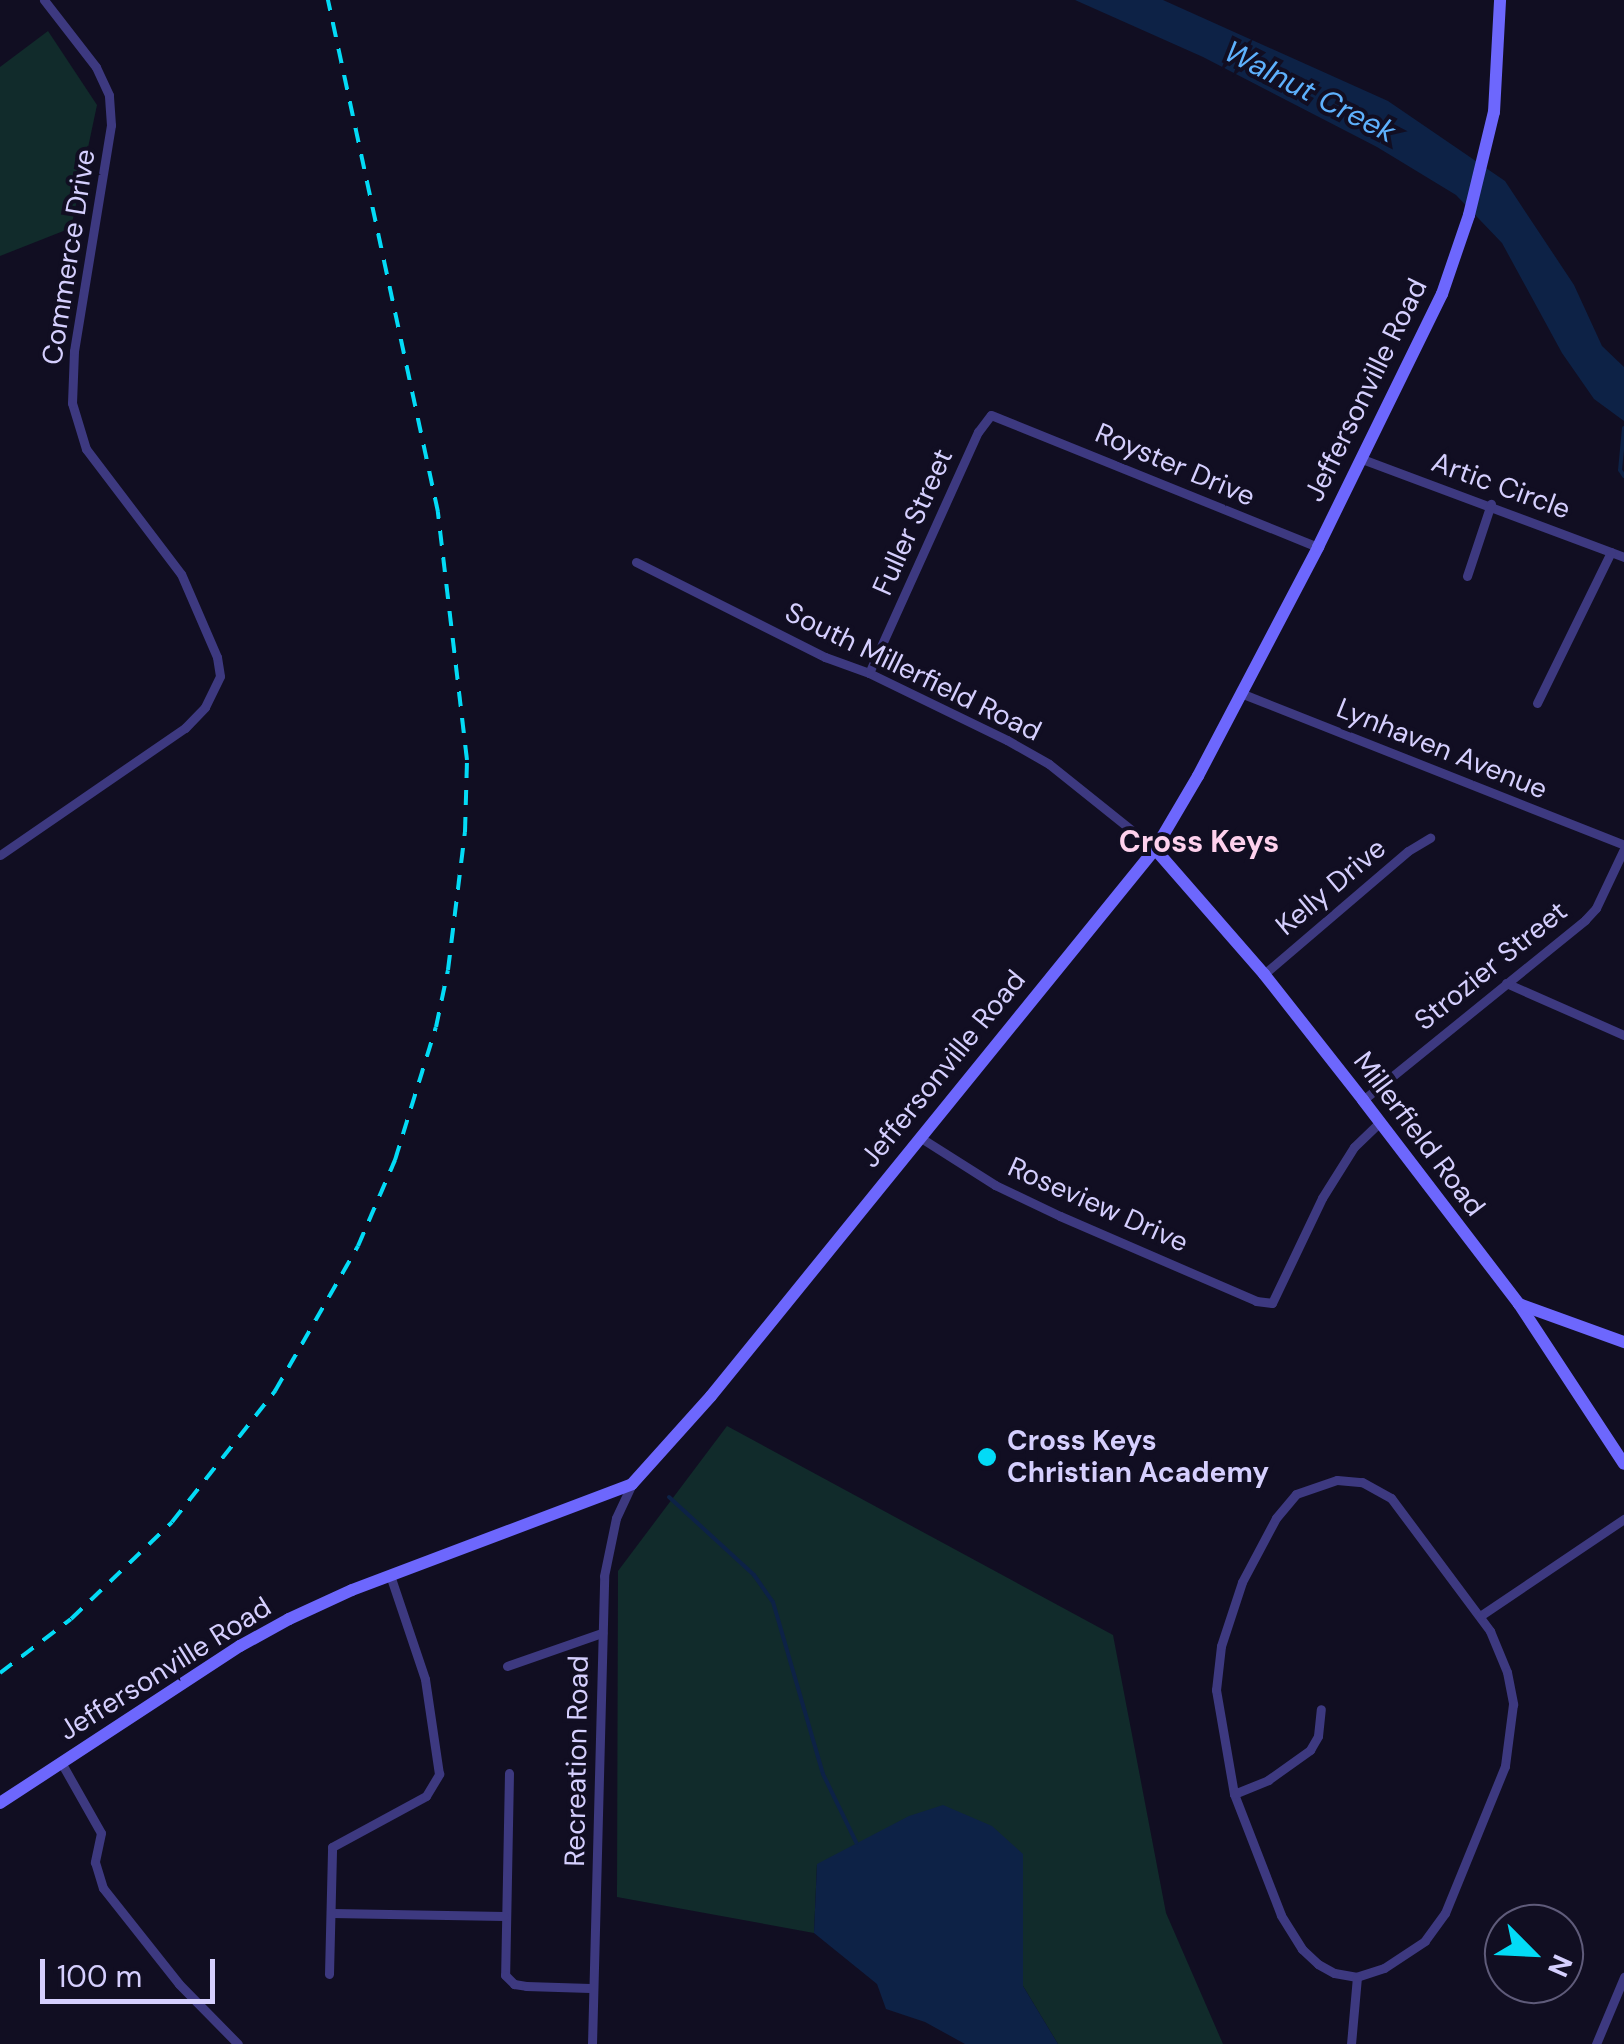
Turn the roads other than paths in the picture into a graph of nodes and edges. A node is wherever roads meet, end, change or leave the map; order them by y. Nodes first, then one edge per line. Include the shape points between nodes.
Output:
1 (44, 0) edge
2 (1500, 0) edge
3 (1015, 422) joint
4 (1362, 459) junction
5 (1491, 504) junction
6 (1318, 546) junction
7 (1612, 552) junction
8 (1624, 558) edge
9 (636, 562) dead end
10 (1467, 576) dead end
11 (869, 673) junction
12 (1243, 694) junction
13 (1537, 703) dead end
14 (1430, 838) dead end
15 (1624, 847) edge
16 (1156, 849) junction
17 (0, 855) edge
18 (1264, 974) junction
19 (1506, 983) junction
20 (1624, 1035) edge
21 (1363, 1100) junction
22 (1379, 1122) junction
23 (921, 1138) junction
24 (1519, 1304) junction
25 (1624, 1342) edge
26 (1624, 1464) edge
27 (632, 1484) junction
28 (1624, 1519) edge
29 (391, 1578) junction
30 (1480, 1616) junction
31 (602, 1633) junction
32 (507, 1666) dead end
33 (1321, 1709) dead end
34 (62, 1764) junction
35 (509, 1773) dead end
36 (1234, 1794) junction
37 (0, 1802) edge
38 (332, 1913) junction
39 (504, 1916) junction
40 (329, 1974) dead end
41 (1624, 1976) edge
42 (1356, 1977) junction
43 (590, 1988) junction
44 (238, 2044) edge
45 (592, 2044) edge
46 (1351, 2044) edge
47 (1596, 2044) edge

1 - 17 street, Commerce Drive via 96,67 109,95 112,125 74,352 72,403 86,449 172,560 218,657 220,676 184,728
2 - 4 main road, Jeffersonville Road via 1492,120 1470,215
3 - 6 street, Royster Drive
3 - 11 street, Fuller Street via 991,415 978,432
4 - 5 street, Artic Circle
4 - 6 main road, Jeffersonville Road
5 - 7 street, Artic Circle
5 - 10 street
6 - 12 main road, Jeffersonville Road
7 - 8 street, Artic Circle
7 - 13 street
9 - 11 street, South Millerfield Road
11 - 16 street, South Millerfield Road via 1049,764
12 - 15 street, Lynhaven Avenue
12 - 16 main road, Jeffersonville Road
14 - 18 street, Kelly Drive
15 - 19 street, Strozier Street via 1596,908
16 - 18 main road, Millerfield Road
16 - 23 main road, Jeffersonville Road
18 - 21 main road, Millerfield Road
19 - 20 street
19 - 21 street, Strozier Street
21 - 22 main road, Millerfield Road
22 - 23 street, Roseview Drive via 1322,1198 1272,1303 995,1185
22 - 24 main road, Millerfield Road
23 - 27 main road, Jeffersonville Road
24 - 25 main road
24 - 26 main road, Millerfield Road
27 - 29 main road, Jeffersonville Road
27 - 31 street, Recreation Road via 608,1549
28 - 30 street
29 - 34 main road, Jeffersonville Road via 352,1590 240,1646
29 - 38 street via 425,1679 439,1774 426,1796 332,1846
30 - 36 street via 1382,1492 1337,1480 1296,1494 1242,1582 1221,1646 1216,1690
30 - 42 street via 1512,1691 1505,1766 1445,1914 1425,1941
31 - 32 street
31 - 43 street, Recreation Road
33 - 36 street via 1318,1736 1297,1762
34 - 37 main road, Jeffersonville Road
34 - 44 street via 101,1833 95,1862 104,1888
35 - 39 street
36 - 42 street via 1281,1916 1302,1949 1334,1973
38 - 39 street
38 - 40 street
39 - 43 street via 507,1980
41 - 47 street
42 - 46 street
43 - 45 street, Recreation Road

